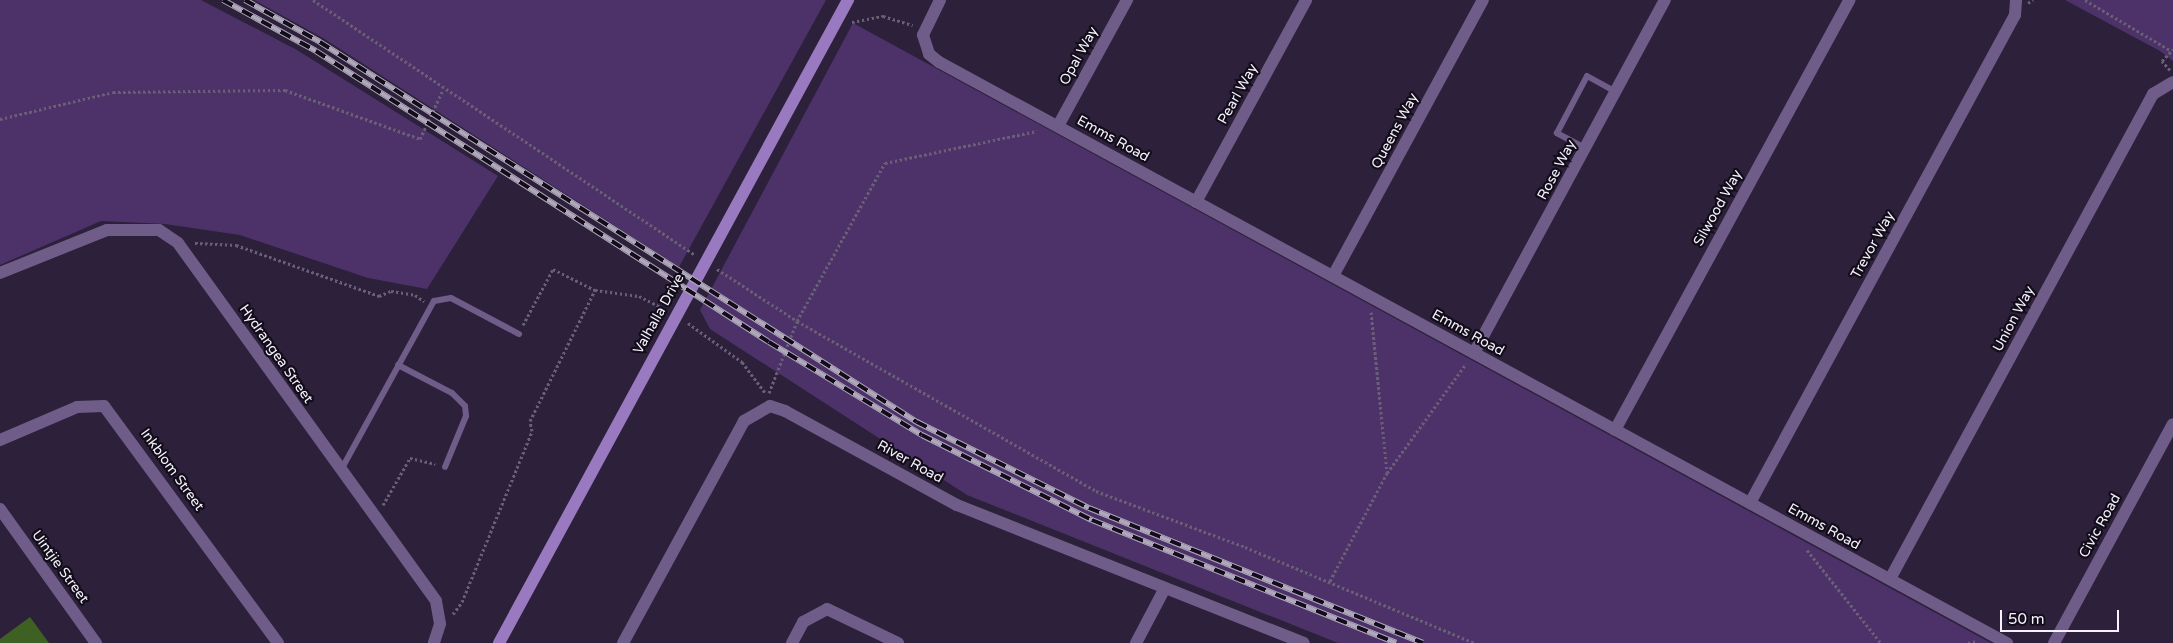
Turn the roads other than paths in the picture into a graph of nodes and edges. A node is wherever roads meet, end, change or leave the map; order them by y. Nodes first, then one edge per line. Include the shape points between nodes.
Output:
1 (848, 0) edge
2 (940, 0) edge
3 (1127, 0) edge
4 (1306, 0) edge
5 (1483, 0) edge
6 (1666, 0) edge
7 (1848, 0) edge
8 (2016, 0) edge
9 (2173, 82) edge
10 (1616, 92) junction
11 (1058, 126) junction
12 (1586, 148) junction
13 (1196, 202) junction
14 (0, 274) edge
15 (1333, 276) junction
16 (519, 334) road end
17 (1474, 353) junction
18 (398, 365) junction
19 (2173, 424) edge
20 (1615, 430) junction
21 (0, 440) edge
22 (445, 467) road end
23 (341, 471) junction
24 (1750, 503) junction
25 (0, 509) edge
26 (1890, 579) junction
27 (1165, 588) junction
28 (94, 642) edge
29 (278, 643) edge
30 (434, 643) edge
31 (499, 643) edge
32 (623, 643) edge
33 (792, 643) edge
34 (898, 643) edge
35 (1136, 643) edge
36 (1303, 643) edge
37 (2007, 643) edge
38 (2054, 643) edge

1 - 31 main road, Valhalla Drive
2 - 11 street, Emms Road via 924,35 929,54
3 - 11 street, Opal Way
4 - 13 street, Pearl Way
5 - 15 street, Queens Way
6 - 10 street, Rose Way
7 - 20 street, Silwood Way
8 - 24 street, Trevor Way via 2015,15
9 - 26 street, Union Way via 2153,94
10 - 12 street, Rose Way
10 - 12 lane via 1587,76 1557,133
11 - 13 street, Emms Road
12 - 17 street, Rose Way
13 - 15 street, Emms Road
14 - 23 street, Hydrangea Street via 107,230 159,230 178,242
15 - 17 street, Emms Road
16 - 18 lane via 451,298 430,306
17 - 20 street, Emms Road
18 - 22 lane via 447,390 465,406 466,416
18 - 23 lane
19 - 38 street, Civic Road
20 - 24 street, Emms Road
21 - 29 street, Inkblom Street via 77,407 104,406
23 - 30 street, Hydrangea Street via 436,601 440,624
24 - 26 street, Emms Road
25 - 28 street, Uintjie Street
26 - 37 street, Emms Road
27 - 32 street, River Road via 957,505 766,402 744,422
27 - 35 street
27 - 36 street, River Road
33 - 34 street via 804,622 827,609

